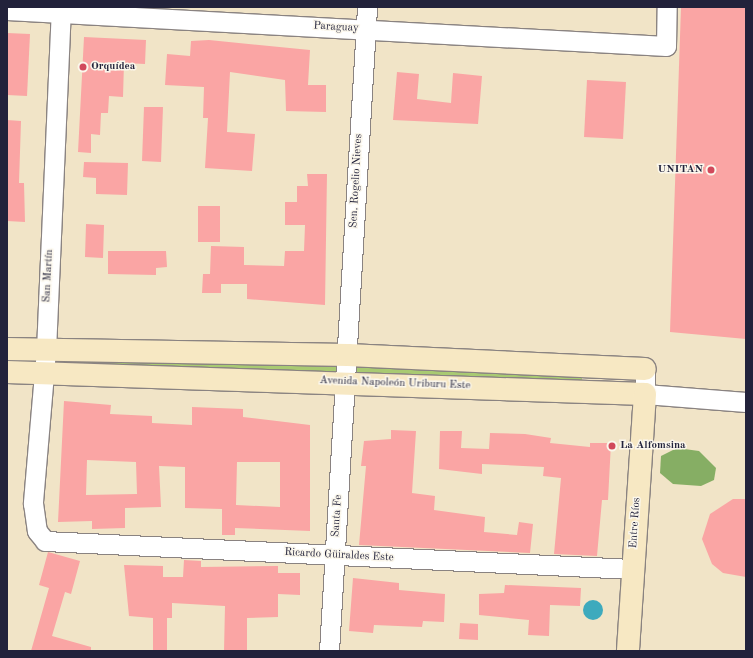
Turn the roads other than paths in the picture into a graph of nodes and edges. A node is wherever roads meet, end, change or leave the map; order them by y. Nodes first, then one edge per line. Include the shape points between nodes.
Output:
1 (367, 7) edge
2 (667, 7) edge
3 (7, 10) edge
4 (61, 10) edge
5 (366, 30) junction
6 (7, 349) edge
7 (46, 350) junction
8 (348, 355) junction
9 (645, 369) joint
10 (7, 372) edge
11 (44, 373) junction
12 (346, 382) junction
13 (645, 394) junction
14 (746, 402) edge
15 (45, 541) joint
16 (335, 556) junction
17 (633, 569) junction
18 (329, 651) edge
19 (628, 651) edge

1 - 5 street, Sen. Rogelio Nieves
2 - 5 street, Paraguay via 666,46
3 - 4 street, Paraguay
4 - 5 street, Paraguay
4 - 7 street, San Martín
5 - 8 street, Sen. Rogelio Nieves
6 - 7 main road
7 - 8 main road
7 - 11 street, San Martín
8 - 9 main road
8 - 12 street, Sen. Rogelio Nieves
9 - 13 street
10 - 11 main road, Avenida Napoleón Uriburu Este
11 - 12 main road, Avenida Napoleón Uriburu Este
11 - 15 street, San Martín via 33,502 37,531
12 - 13 main road, Avenida Napoleón Uriburu Este
12 - 16 street, Santa Fe
13 - 14 street, Avenida Napoleón Uriburu Este
13 - 17 main road, Entre Ríos
15 - 16 street, Ricardo Güiraldes Este
16 - 17 street, Ricardo Güiraldes Este
16 - 18 street, Santa Fe
17 - 19 main road, Entre Ríos

